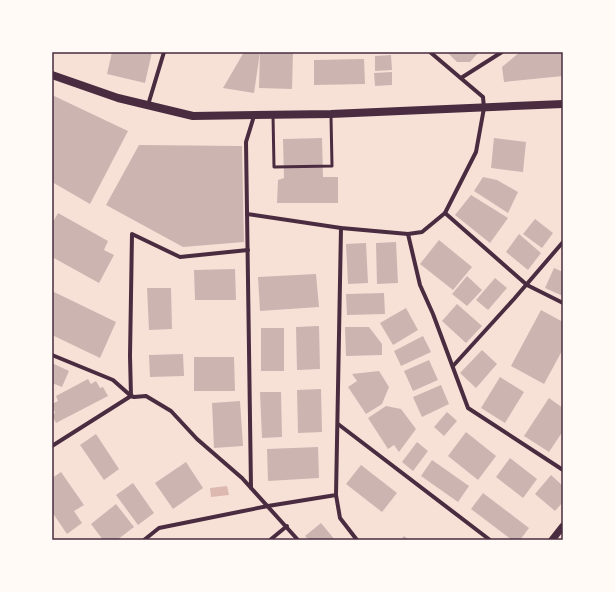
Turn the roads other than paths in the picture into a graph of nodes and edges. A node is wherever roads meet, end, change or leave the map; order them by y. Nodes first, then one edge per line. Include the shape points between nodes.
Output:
1 (164, 52) edge
2 (430, 52) edge
3 (502, 52) edge
4 (52, 69) edge
5 (52, 75) edge
6 (461, 78) junction
7 (92, 89) junction
8 (563, 104) edge
9 (148, 106) junction
10 (484, 108) junction
11 (331, 114) junction
12 (273, 115) junction
13 (254, 116) junction
14 (445, 213) junction
15 (247, 214) junction
16 (341, 228) junction
17 (408, 234) junction
18 (563, 242) edge
19 (248, 250) junction
20 (527, 285) junction
21 (563, 303) edge
22 (52, 355) edge
23 (453, 366) junction
24 (131, 396) junction
25 (338, 424) junction
26 (52, 446) edge
27 (563, 470) edge
28 (251, 488) junction
29 (336, 495) junction
30 (268, 506) junction
31 (287, 526) junction
32 (563, 526) edge
33 (144, 540) edge
34 (270, 540) edge
35 (298, 540) edge
36 (357, 540) edge
37 (490, 540) edge
38 (552, 540) edge

1 - 9 street
2 - 6 street
3 - 6 street
4 - 7 main road
5 - 7 main road
6 - 10 street via 483,97
7 - 9 main road
8 - 10 main road
9 - 13 main road via 193,116
10 - 11 main road
10 - 14 street via 476,152
11 - 12 main road
11 - 12 lane via 332,166 274,167
12 - 13 main road
13 - 15 street via 246,142
14 - 17 street via 422,232
14 - 20 street
15 - 16 street
15 - 19 street
16 - 17 street
16 - 25 street
17 - 23 street via 420,285
18 - 20 street
19 - 24 street via 180,257 132,234
19 - 28 street
20 - 21 street
20 - 23 street
22 - 24 street via 113,380
23 - 27 street via 468,408
24 - 26 street
24 - 28 street via 146,396 171,411 197,439
25 - 29 street
25 - 37 street
28 - 30 street
29 - 30 street
29 - 36 street via 340,518
30 - 31 street
30 - 33 street via 159,528
31 - 34 street
31 - 35 street
32 - 38 street

